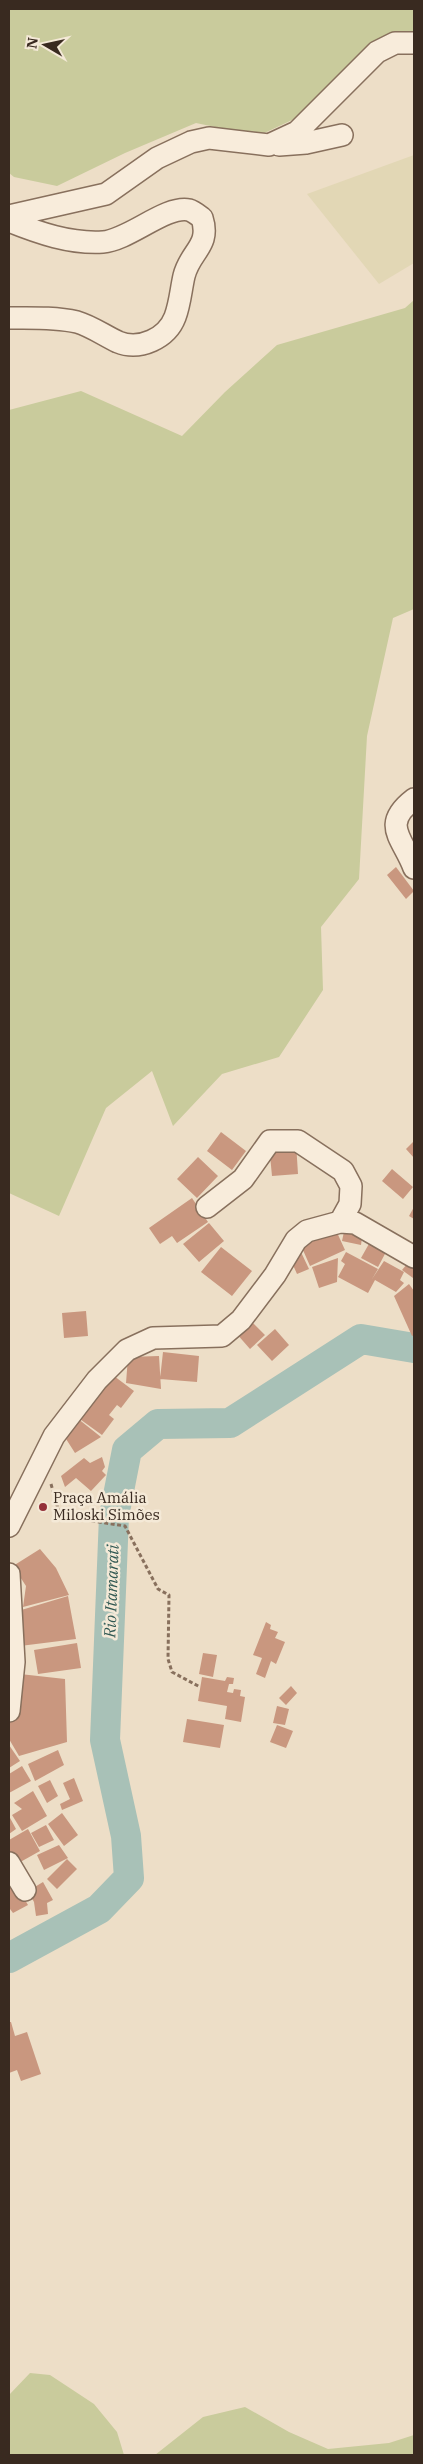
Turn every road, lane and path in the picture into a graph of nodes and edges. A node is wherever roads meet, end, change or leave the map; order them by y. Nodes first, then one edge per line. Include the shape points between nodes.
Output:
1 (414, 43) edge
2 (342, 135) dead end
3 (269, 145) junction
4 (9, 216) edge
5 (9, 221) edge
6 (9, 318) edge
7 (414, 799) edge
8 (414, 868) edge
9 (206, 1207) dead end
10 (340, 1222) junction
11 (414, 1257) edge
12 (44, 1459) junction
13 (9, 1526) edge
14 (9, 1574) edge
15 (200, 1687) dead end
16 (9, 1711) edge
17 (9, 1863) edge
18 (25, 1890) dead end

1 - 3 street via 395,43 377,52 297,132
2 - 3 street via 306,143
3 - 4 street via 209,138 191,142 157,158 106,194
5 - 6 street via 46,235 104,242 126,235 174,211 189,210 202,218 206,231 190,259 174,319 158,338 141,345 121,343 78,322
7 - 8 street via 401,809 396,821 398,836
9 - 10 street via 243,1179 270,1141 298,1141 343,1170 350,1186 350,1204
10 - 11 street via 356,1223
10 - 12 street via 307,1230 296,1240 242,1320 222,1336 153,1338 127,1350 97,1380 54,1436
12 - 13 street
12 - 15 path via 60,1516 125,1526 158,1589 169,1594 168,1659 172,1672
14 - 16 street via 14,1662
17 - 18 street

